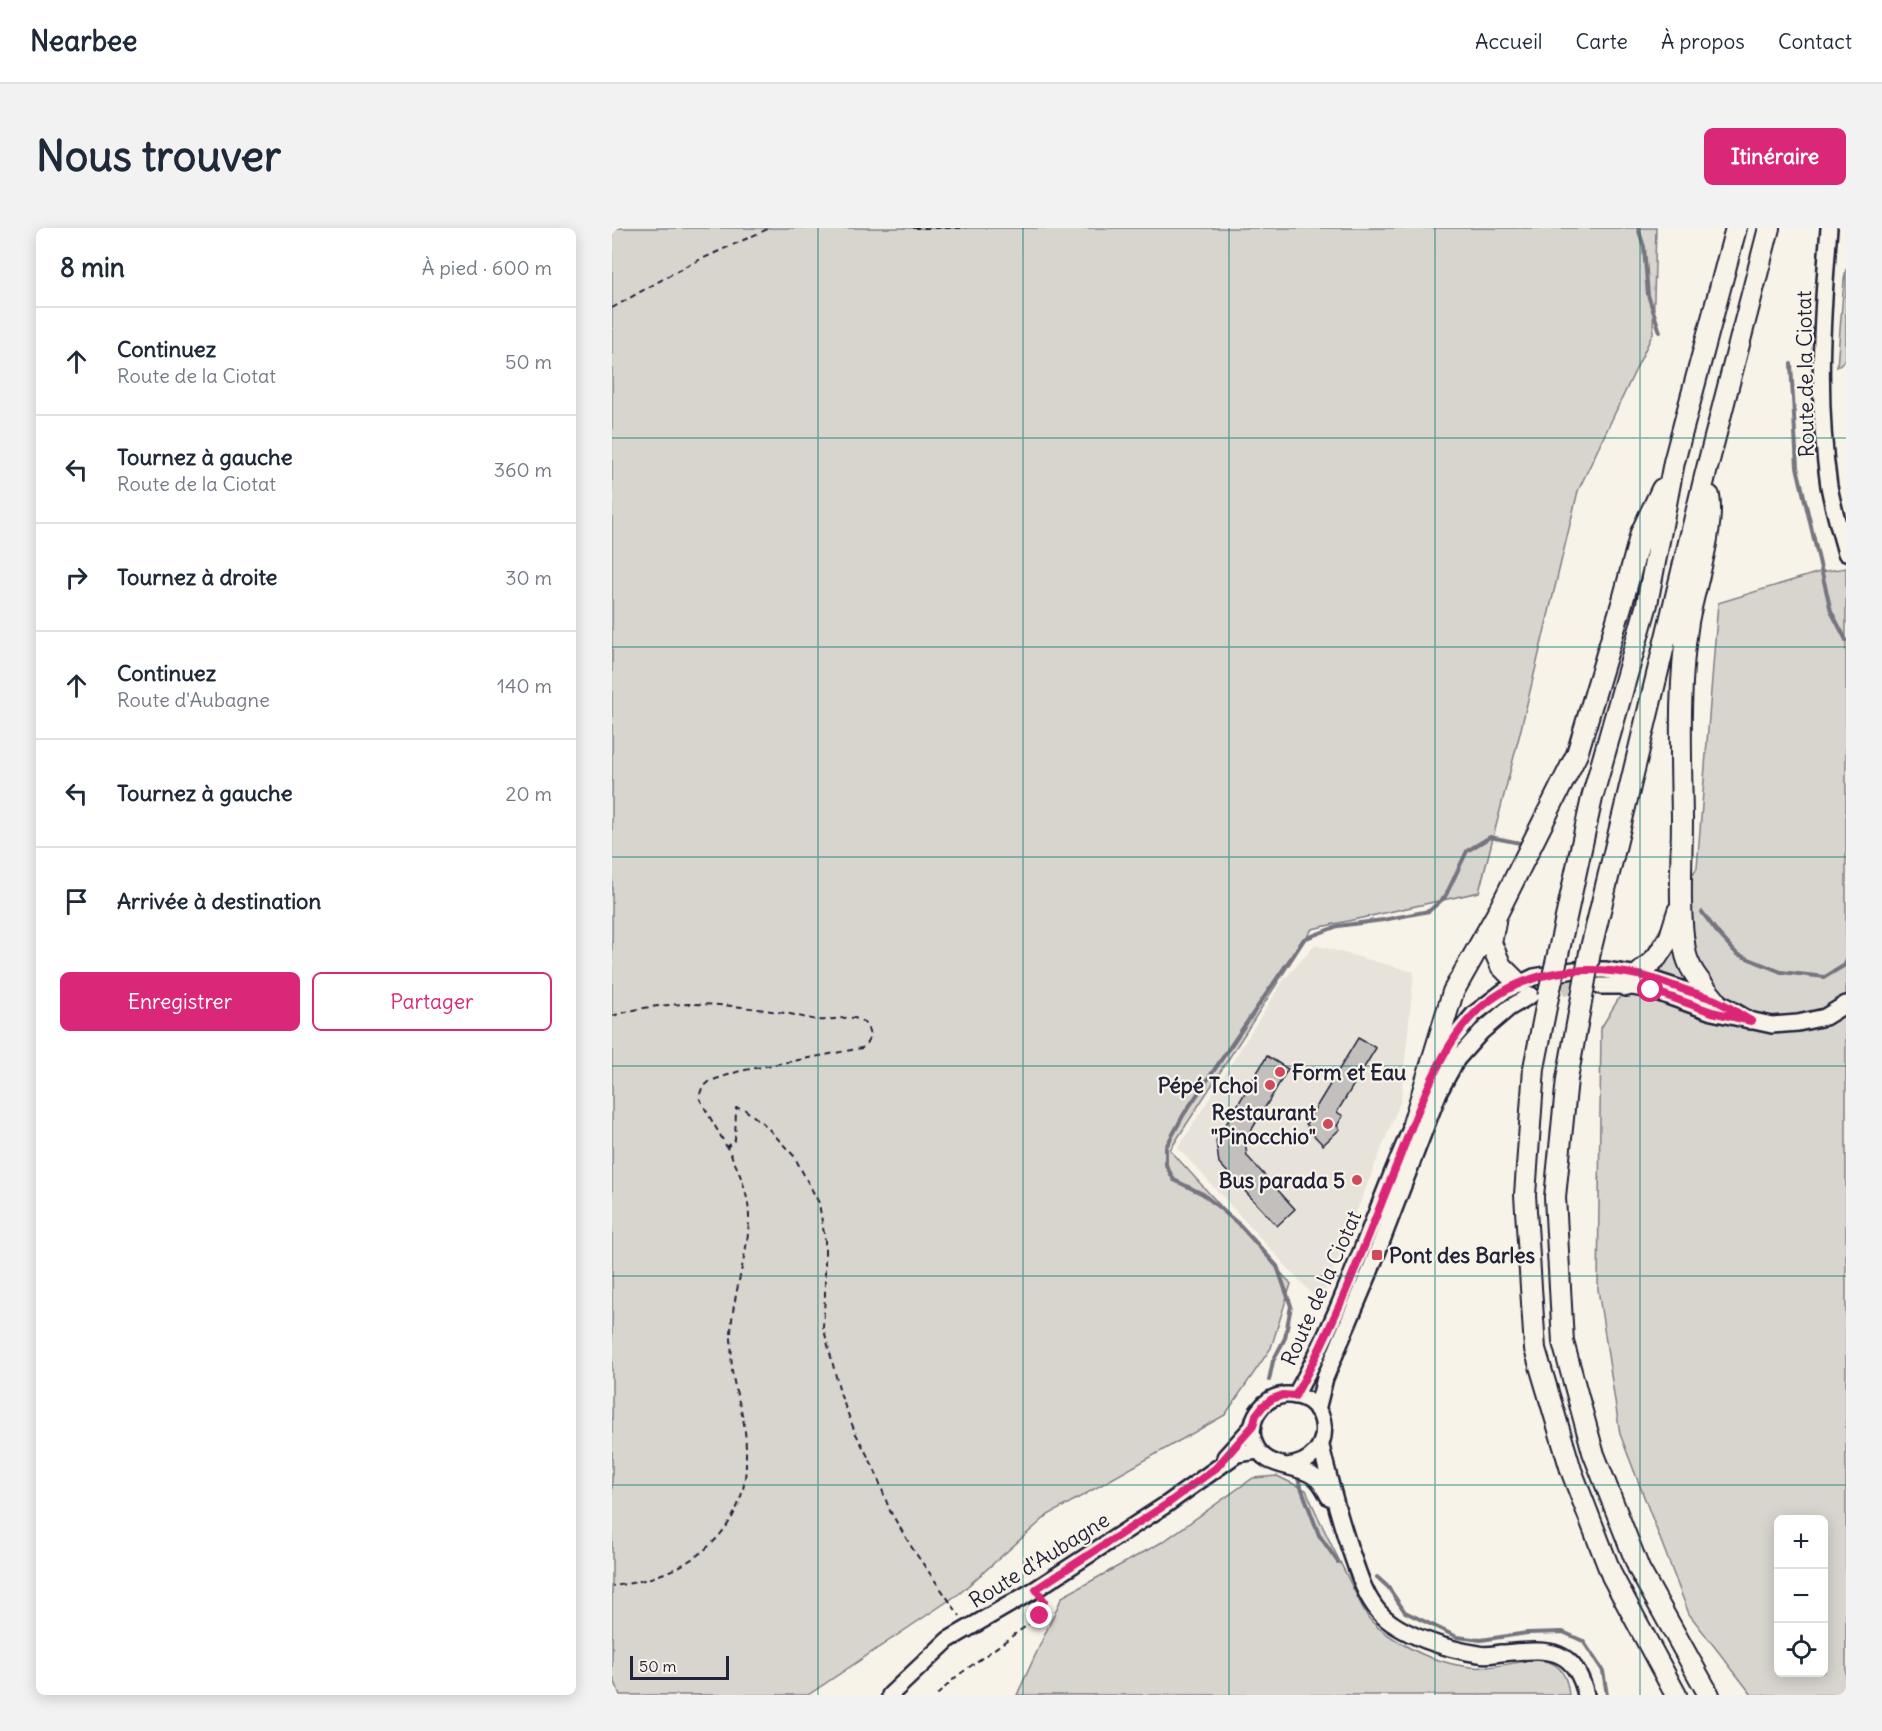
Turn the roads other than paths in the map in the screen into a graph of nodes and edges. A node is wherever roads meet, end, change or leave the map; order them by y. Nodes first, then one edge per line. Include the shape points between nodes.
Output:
1 (1736, 228) edge
2 (1769, 228) edge
3 (1829, 228) edge
4 (1674, 462) junction
5 (1705, 476) junction
6 (1846, 553) edge
7 (1682, 897) junction
8 (1497, 914) junction
9 (1633, 981) junction
10 (1599, 986) tunnel mouth
11 (1533, 988) junction
12 (1715, 1000) junction
13 (1846, 1004) edge
14 (1751, 1021) junction
15 (1413, 1124) junction
16 (1295, 1396) junction
17 (1317, 1410) junction
18 (1253, 1426) junction
19 (1321, 1446) junction
20 (1258, 1451) junction
21 (1287, 1466) junction
22 (1216, 1468) junction
23 (1336, 1509) junction
24 (890, 1695) edge
25 (1586, 1695) edge
26 (1676, 1695) edge
27 (1709, 1695) edge

1 - 4 highway
2 - 5 highway
3 - 6 main road, Route de la Ciotat via 1821,363 1822,420 1830,489
4 - 8 highway via 1641,533 1577,754
4 - 11 highway, bridge via 1647,604 1592,798 1557,959
5 - 7 highway via 1711,506 1681,677
5 - 27 highway, bridge via 1590,952 1567,1079 1555,1197 1563,1342 1593,1452 1639,1569
7 - 9 highway via 1671,937
7 - 12 highway via 1685,952 1693,972
8 - 11 highway via 1491,943 1501,966
8 - 15 highway via 1453,992
9 - 10 main road, Route de la Ciotat
9 - 11 main road, Route de la Ciotat, bridge via 1605,970 1574,970
9 - 12 main road, Route de la Ciotat
9 - 14 main road, Route de la Ciotat via 1712,1012
11 - 15 main road, Route de la Ciotat via 1474,1014 1452,1040
11 - 17 main road, Route de la Ciotat via 1481,1032 1457,1059 1439,1092 1325,1378
11 - 26 highway via 1534,1068 1525,1195 1535,1349 1570,1470 1612,1576
12 - 14 main road, Route de la Ciotat
13 - 14 main road, Route de la Ciotat via 1825,1017 1798,1023 1772,1025
15 - 16 main road, Route de la Ciotat via 1358,1260
16 - 17 main road
16 - 18 main road via 1272,1399 1256,1415
17 - 19 main road via 1324,1427
18 - 20 main road
18 - 22 main road, Route d'Aubagne
19 - 21 main road via 1307,1461
19 - 23 main road
20 - 21 main road via 1266,1459
20 - 22 main road, Route d'Aubagne via 1237,1454
21 - 23 main road via 1315,1477
22 - 24 main road, Route d'Aubagne via 1036,1589 948,1640
23 - 25 main road via 1366,1594 1380,1614 1437,1644 1480,1655 1545,1651 1566,1657 1582,1677

